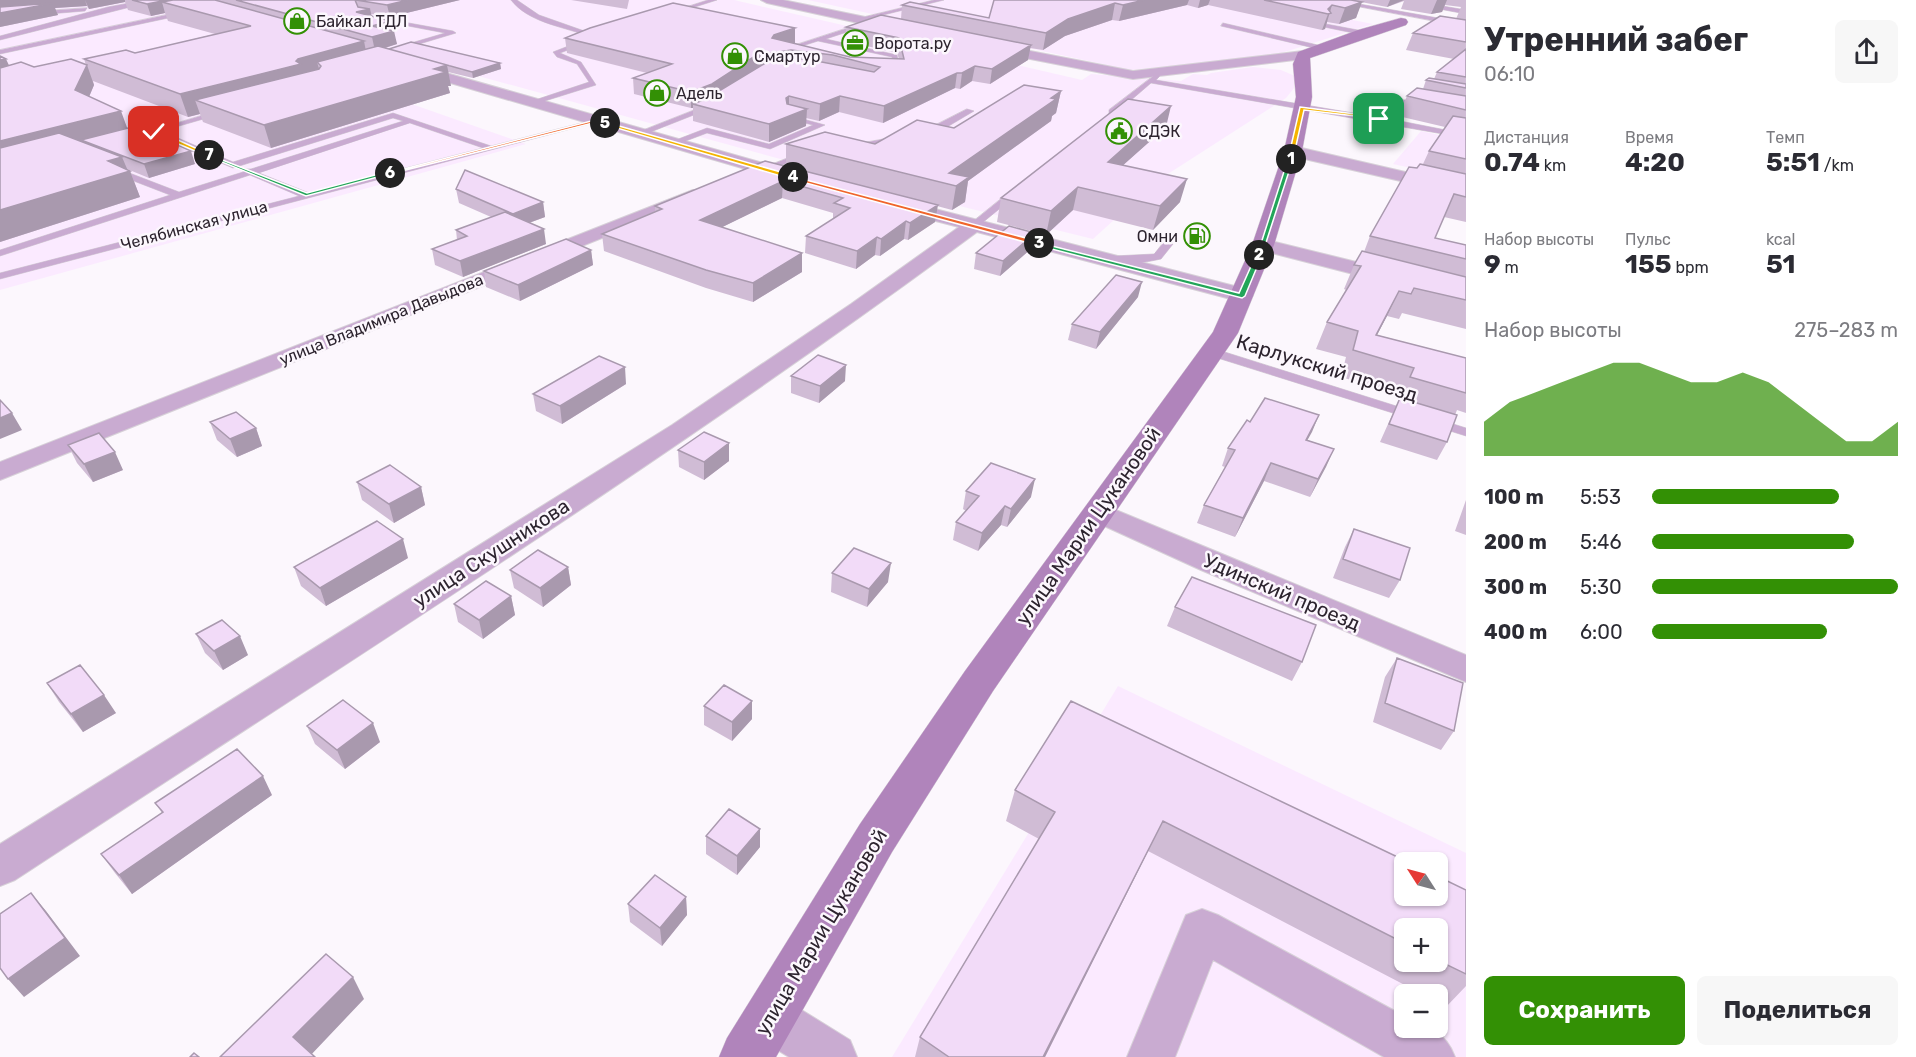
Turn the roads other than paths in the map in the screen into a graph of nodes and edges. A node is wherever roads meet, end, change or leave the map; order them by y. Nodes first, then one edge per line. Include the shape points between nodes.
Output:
1 (155, 0) edge
2 (175, 0) edge
3 (514, 0) edge
4 (714, 0) edge
5 (767, 0) edge
6 (941, 0) edge
7 (1320, 2) edge
8 (121, 7) junction
9 (195, 8) joint
10 (1466, 12) edge
11 (1412, 13) junction
12 (361, 15) edge
13 (664, 15) edge
14 (0, 16) edge
15 (866, 21) junction
16 (1224, 25) dead end
17 (1466, 25) edge
18 (919, 32) edge
19 (1466, 33) edge
20 (0, 38) edge
21 (818, 39) junction
22 (1317, 43) junction
23 (977, 44) edge
24 (1, 51) edge
25 (386, 56) joint
26 (798, 57) edge
27 (879, 70) edge
28 (1154, 77) junction
29 (1412, 92) edge
30 (1402, 101) junction
31 (719, 102) edge
32 (535, 103) junction
33 (1434, 107) edge
34 (1302, 108) junction
35 (232, 110) edge
36 (970, 111) dead end
37 (1112, 112) edge
38 (791, 117) edge
39 (1379, 119) junction
40 (410, 121) junction
41 (597, 121) junction
42 (154, 132) junction
43 (144, 134) edge
44 (640, 134) junction
45 (1466, 136) edge
46 (672, 143) junction
47 (489, 147) junction
48 (843, 147) edge
49 (1293, 151) junction
50 (813, 152) edge
51 (233, 165) junction
52 (103, 166) edge
53 (764, 170) junction
54 (249, 172) junction
55 (730, 181) edge
56 (808, 182) edge
57 (1026, 182) edge
58 (708, 189) edge
59 (1466, 190) edge
60 (178, 195) junction
61 (306, 195) junction
62 (874, 199) edge
63 (973, 226) junction
64 (1168, 244) dead end
65 (1263, 245) junction
66 (0, 253) edge
67 (1087, 256) junction
68 (0, 276) edge
69 (1242, 296) junction
70 (1466, 296) edge
71 (1212, 352) junction
72 (1466, 432) edge
73 (0, 472) edge
74 (1099, 512) junction
75 (1466, 669) edge
76 (0, 867) edge
77 (758, 1038) edge
78 (833, 1057) edge
79 (1151, 1057) edge
80 (1431, 1057) edge

1 - 8 lane
2 - 9 street
3 - 32 lane via 529,14 588,34 586,41 556,51 559,56 579,63 593,83
4 - 13 lane
5 - 15 street
6 - 15 lane
7 - 11 street
7 - 17 lane
8 - 14 lane
8 - 20 lane
9 - 24 lane
10 - 11 lane
11 - 19 street
11 - 22 street via 1363,33
12 - 25 lane via 453,33
15 - 18 street
15 - 21 lane
16 - 22 lane
21 - 26 lane via 777,52
21 - 27 lane via 895,56 899,72
22 - 28 street
22 - 34 street, улица Марии Цукановой via 1301,64
23 - 28 street
25 - 32 street
28 - 34 lane
28 - 37 lane
29 - 30 lane
30 - 33 lane
30 - 39 lane
31 - 44 lane
32 - 41 street
34 - 39 lane
34 - 49 street, улица Марии Цукановой
35 - 42 lane
36 - 48 lane via 914,136
38 - 46 lane via 821,125 770,147 707,130
39 - 45 lane
40 - 47 lane
40 - 51 lane via 393,115
40 - 54 lane
41 - 44 street
41 - 47 lane, Челябинская улица
42 - 43 lane
42 - 51 lane
44 - 46 street
46 - 53 street
47 - 61 lane, Челябинская улица
49 - 59 street
49 - 65 street, улица Марии Цукановой
50 - 53 lane
51 - 54 lane
52 - 60 lane
53 - 55 street
53 - 56 street
54 - 60 lane
54 - 61 lane
57 - 63 lane
58 - 73 street, улица Владимира Давыдова
60 - 66 lane
61 - 68 lane, Челябинская улица
62 - 63 street
63 - 67 street
63 - 76 street, улица Скушникова via 681,431
64 - 67 lane via 1157,257 1134,260
65 - 69 street, улица Марии Цукановой
65 - 70 street
67 - 69 street
69 - 71 street, улица Марии Цукановой
71 - 72 lane, Карлукский проезд
71 - 74 street, улица Марии Цукановой
74 - 75 street, Удинский проезд
74 - 77 street, улица Марии Цукановой via 979,681 876,838
77 - 78 street
79 - 80 street via 1202,930

